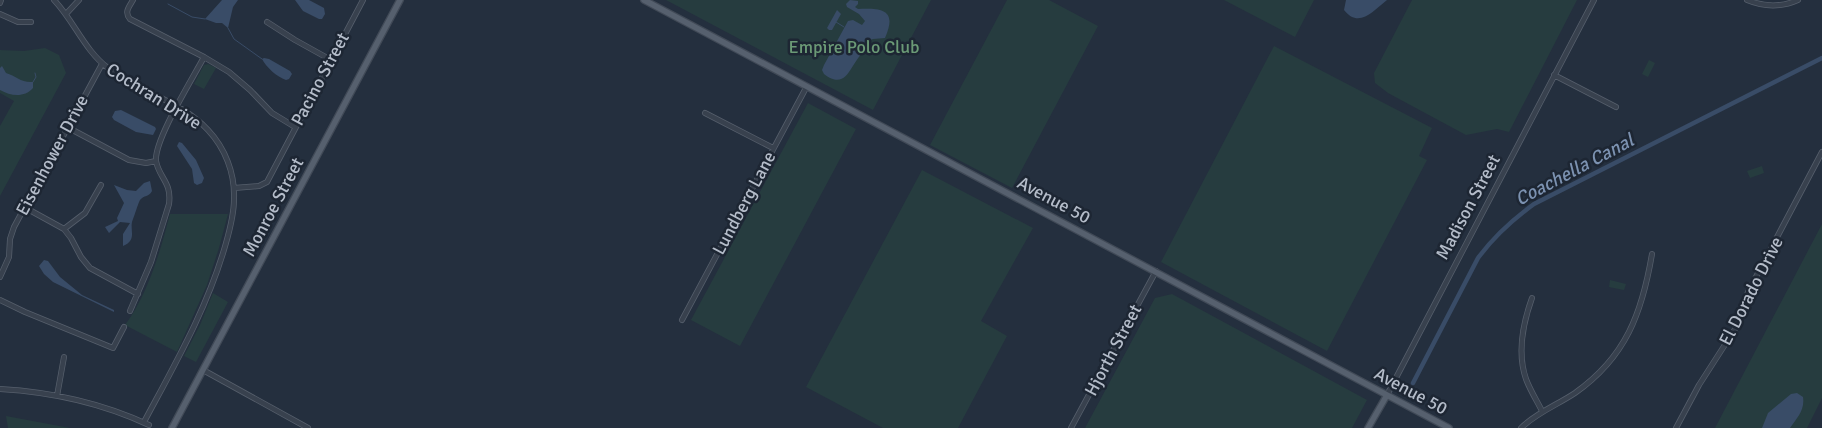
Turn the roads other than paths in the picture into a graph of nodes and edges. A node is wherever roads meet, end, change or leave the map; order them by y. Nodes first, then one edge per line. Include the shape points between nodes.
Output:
1 (54, 0) edge
2 (79, 0) edge
3 (133, 0) edge
4 (363, 0) edge
5 (400, 0) edge
6 (644, 0) edge
7 (1594, 0) edge
8 (1747, 0) edge
9 (1798, 0) edge
10 (0, 14) edge
11 (66, 14) junction
12 (31, 22) dead end
13 (267, 22) dead end
14 (204, 57) junction
15 (331, 60) junction
16 (102, 64) junction
17 (1554, 75) junction
18 (807, 86) junction
19 (177, 107) junction
20 (1616, 107) dead end
21 (705, 113) dead end
22 (67, 127) junction
23 (295, 127) junction
24 (773, 148) junction
25 (1822, 152) edge
26 (156, 161) junction
27 (101, 185) dead end
28 (234, 188) junction
29 (24, 208) junction
30 (64, 229) junction
31 (1652, 254) dead end
32 (1156, 271) junction
33 (0, 277) edge
34 (138, 294) junction
35 (1532, 298) dead end
36 (0, 300) edge
37 (130, 311) dead end
38 (682, 320) dead end
39 (124, 327) dead end
40 (64, 358) dead end
41 (203, 370) junction
42 (0, 389) edge
43 (1387, 395) junction
44 (57, 396) junction
45 (1542, 411) junction
46 (144, 422) junction
47 (149, 425) dead end
48 (172, 428) edge
49 (308, 428) edge
50 (1071, 428) edge
51 (1368, 428) edge
52 (1449, 428) edge
53 (1521, 428) edge
54 (1676, 428) edge

1 - 11 street, Cochran Drive
2 - 11 street
3 - 14 street via 127,10 130,19
4 - 15 street, Pacino Street
5 - 41 main road, Monroe Street
6 - 18 main road, Avenue 50
7 - 17 street, Madison Street
8 - 9 street via 1775,6
10 - 12 street via 18,22
11 - 16 street, Cochran Drive
13 - 15 street
14 - 19 street
14 - 23 street via 238,78 272,114
15 - 23 street, Pacino Street
16 - 19 street, Cochran Drive
16 - 22 street, Eisenhower Drive
17 - 20 street
17 - 43 street, Madison Street
18 - 24 street, Lundberg Lane
18 - 32 main road, Avenue 50
19 - 26 street via 159,142
19 - 28 street, Cochran Drive via 197,119 214,137 228,161
21 - 24 street
22 - 26 street via 129,160
22 - 29 street, Eisenhower Drive
23 - 28 street, Pacino Street via 265,184
24 - 38 street, Lundberg Lane
25 - 54 street, El Dorado Drive via 1748,292 1737,326
26 - 34 street via 169,189 169,204
27 - 30 street via 85,213
28 - 46 street, Cochran Drive via 231,222 212,286 191,335
29 - 30 street
29 - 33 street, Eisenhower Drive via 12,233 9,257
30 - 34 street via 90,268
31 - 45 street via 1647,287 1637,317 1614,356 1588,384
32 - 43 main road, Avenue 50
32 - 50 street, Hjorth Street
34 - 37 street
35 - 45 street via 1524,319 1522,360 1526,379
36 - 39 street via 113,348
40 - 44 street
41 - 48 main road, Monroe Street
41 - 49 street
42 - 44 street
43 - 51 main road, Madison Street
43 - 52 main road, Avenue 50
44 - 46 street via 100,406
45 - 53 street
46 - 47 street

